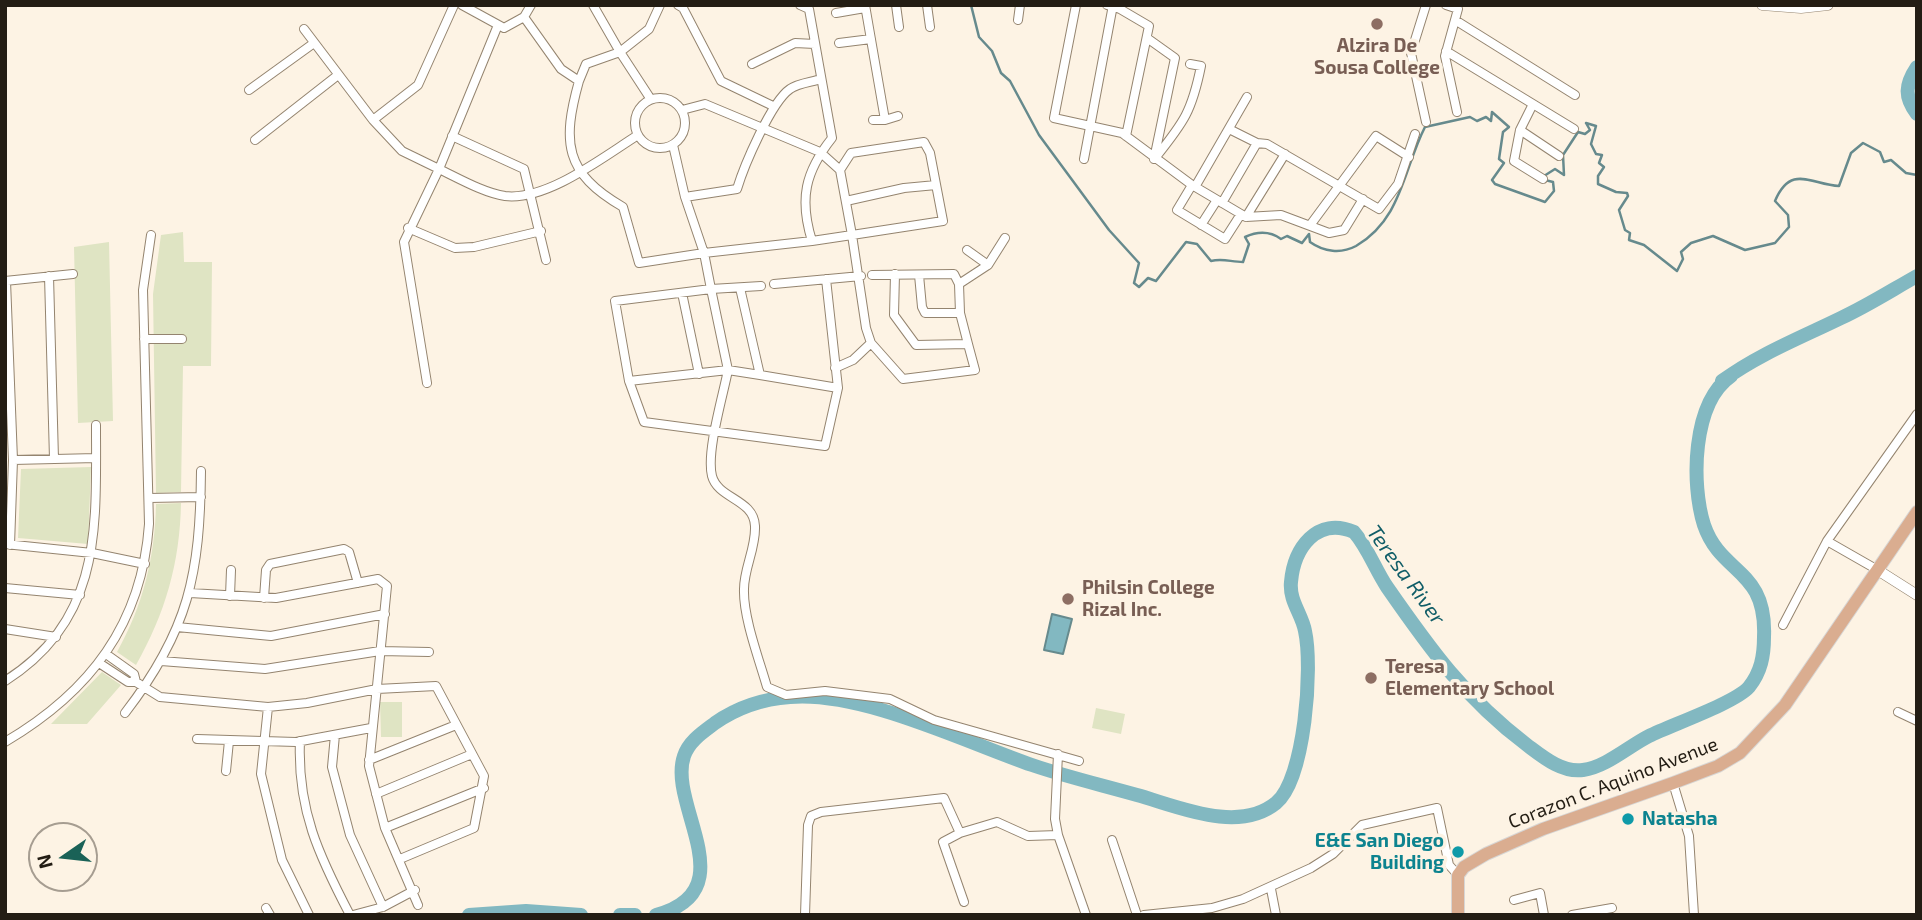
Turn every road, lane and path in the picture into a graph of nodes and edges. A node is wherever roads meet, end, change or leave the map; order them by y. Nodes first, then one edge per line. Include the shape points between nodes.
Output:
1 (454, 5) edge
2 (462, 5) edge
3 (531, 5) edge
4 (593, 5) edge
5 (660, 5) edge
6 (678, 5) edge
7 (800, 5) edge
8 (896, 5) edge
9 (927, 5) edge
10 (1020, 5) edge
11 (1076, 5) edge
12 (1426, 5) edge
13 (1446, 5) edge
14 (1762, 5) edge
15 (1828, 5) edge
16 (1111, 6) edge
17 (865, 7) edge
18 (836, 13) dead end
19 (524, 17) junction
20 (1017, 20) dead end
21 (1455, 20) junction
22 (498, 25) junction
23 (899, 27) dead end
24 (930, 27) dead end
25 (304, 29) dead end
26 (1147, 38) junction
27 (871, 39) junction
28 (314, 43) junction
29 (839, 43) dead end
30 (815, 44) junction
31 (1446, 51) junction
32 (620, 52) junction
33 (752, 64) dead end
34 (1191, 64) dead end
35 (338, 75) junction
36 (821, 79) junction
37 (579, 81) junction
38 (249, 90) dead end
39 (1575, 95) dead end
40 (1247, 97) dead end
41 (650, 99) junction
42 (1533, 104) junction
43 (773, 106) junction
44 (682, 110) junction
45 (1457, 112) dead end
46 (898, 116) dead end
47 (373, 120) junction
48 (873, 120) dead end
49 (885, 120) junction
50 (1426, 122) dead end
51 (1090, 126) junction
52 (765, 129) junction
53 (1229, 129) junction
54 (1574, 129) dead end
55 (1520, 130) junction
56 (1415, 134) dead end
57 (638, 135) junction
58 (452, 136) junction
59 (1126, 136) junction
60 (255, 140) dead end
61 (1257, 143) junction
62 (673, 145) junction
63 (820, 152) junction
64 (1285, 154) junction
65 (1559, 156) dead end
66 (1409, 157) junction
67 (1084, 159) dead end
68 (1154, 159) junction
69 (439, 169) junction
70 (839, 170) junction
71 (581, 171) junction
72 (1544, 179) dead end
73 (936, 185) junction
74 (1338, 185) junction
75 (1194, 186) junction
76 (533, 194) junction
77 (685, 197) junction
78 (1363, 199) junction
79 (846, 201) junction
80 (1219, 201) junction
81 (1244, 216) junction
82 (1311, 224) junction
83 (1201, 225) junction
84 (408, 228) junction
85 (541, 231) junction
86 (151, 235) dead end
87 (852, 235) junction
88 (1005, 238) dead end
89 (812, 241) junction
90 (968, 250) dead end
91 (704, 253) junction
92 (546, 260) dead end
93 (988, 265) junction
94 (73, 274) dead end
95 (895, 274) junction
96 (872, 275) dead end
97 (919, 275) junction
98 (49, 276) junction
99 (861, 276) junction
100 (826, 279) junction
101 (6, 281) edge
102 (774, 284) dead end
103 (959, 284) junction
104 (761, 286) dead end
105 (740, 288) junction
106 (711, 289) junction
107 (682, 293) junction
108 (960, 313) junction
109 (144, 339) junction
110 (182, 339) dead end
111 (871, 343) junction
112 (968, 344) junction
113 (835, 368) junction
114 (728, 370) junction
115 (699, 374) junction
116 (760, 375) junction
117 (629, 381) junction
118 (427, 383) dead end
119 (838, 388) junction
120 (1917, 414) edge
121 (96, 425) dead end
122 (715, 433) junction
123 (96, 458) junction
124 (54, 459) junction
125 (13, 460) junction
126 (201, 471) dead end
127 (201, 497) junction
128 (149, 498) junction
129 (1917, 512) edge
130 (1827, 541) junction
131 (8, 545) edge
132 (92, 553) junction
133 (145, 564) junction
134 (1876, 569) junction
135 (231, 570) dead end
136 (358, 583) junction
137 (5, 588) edge
138 (190, 593) junction
139 (80, 595) junction
140 (1917, 595) edge
141 (230, 596) junction
142 (264, 597) junction
143 (385, 614) junction
144 (1783, 625) dead end
145 (177, 627) junction
146 (5, 629) edge
147 (56, 636) junction
148 (380, 651) junction
149 (429, 652) dead end
150 (106, 654) junction
151 (161, 661) junction
152 (99, 663) junction
153 (5, 671) edge
154 (18, 673) junction
155 (5, 681) edge
156 (136, 682) junction
157 (144, 688) junction
158 (377, 689) junction
159 (268, 707) junction
160 (1898, 712) dead end
161 (125, 713) dead end
162 (1917, 721) edge
163 (457, 725) junction
164 (372, 728) junction
165 (335, 735) junction
166 (197, 739) dead end
167 (229, 741) junction
168 (300, 741) junction
169 (5, 742) edge
170 (264, 743) junction
171 (472, 754) junction
172 (1058, 759) junction
173 (369, 760) junction
174 (1079, 761) dead end
175 (226, 771) dead end
176 (1673, 783) junction
177 (484, 788) junction
178 (376, 794) junction
179 (386, 828) junction
180 (960, 833) junction
181 (1058, 835) junction
182 (1112, 841) dead end
183 (400, 859) junction
184 (1458, 875) junction
185 (1271, 889) junction
186 (415, 890) junction
187 (1514, 900) dead end
188 (964, 902) dead end
189 (418, 905) dead end
190 (383, 907) junction
191 (1612, 908) dead end
192 (1168, 913) edge
193 (310, 915) edge
194 (352, 915) edge
195 (805, 915) edge
196 (1086, 915) edge
197 (1137, 915) edge
198 (1144, 915) edge
199 (1276, 915) edge
200 (1458, 915) edge
201 (1544, 915) edge
202 (1572, 915) edge
203 (1694, 915) edge

1 - 47 street via 418,85
2 - 22 street
3 - 19 street
4 - 32 street
5 - 32 street via 649,29
6 - 43 street via 721,81
7 - 30 street via 809,9
8 - 23 street
9 - 24 street
10 - 20 street
11 - 51 street via 1054,118
12 - 50 street via 1411,53
13 - 21 street via 1458,9
14 - 15 street
16 - 26 street via 1149,26
16 - 51 street
17 - 18 street
17 - 27 street
19 - 22 street via 504,28
19 - 37 street via 561,69
21 - 31 street
21 - 39 street
22 - 58 street
25 - 28 street
26 - 59 street
26 - 68 street via 1175,58
27 - 29 street
27 - 49 street
28 - 35 street
28 - 38 street
30 - 33 street via 795,43
30 - 36 street
31 - 42 street
31 - 45 street
32 - 37 street via 586,64
32 - 41 street
34 - 68 street via 1201,66 1194,103
35 - 47 street
35 - 60 street
36 - 43 street via 791,88
36 - 63 street via 832,138
37 - 71 street via 568,120 569,148
40 - 53 street
41 - 44 street via 673,101
41 - 57 street via 635,122
42 - 54 street
42 - 55 street
43 - 52 street
44 - 52 street via 705,104
44 - 62 street via 683,136
46 - 49 street
47 - 69 street via 402,151
48 - 49 street
51 - 59 street
51 - 67 street
52 - 63 street
52 - 77 street via 746,159 737,189
53 - 61 street
53 - 75 street
55 - 65 street
55 - 72 street via 1514,161
56 - 66 street
57 - 62 street via 659,148
57 - 71 street
58 - 69 street
58 - 76 street via 524,169
59 - 68 street
61 - 64 street
61 - 80 street
62 - 77 street
63 - 70 street
63 - 89 street via 805,187 804,215
64 - 74 street
64 - 81 street
66 - 74 street via 1376,136
66 - 78 street via 1392,195 1379,209
68 - 75 street
69 - 76 street via 504,196
69 - 84 street
70 - 73 street via 851,153 924,142
70 - 79 street
71 - 76 street
71 - 91 street via 597,192 623,207 639,262
73 - 79 street
73 - 87 street via 943,221
74 - 78 street
74 - 82 street
75 - 80 street
75 - 83 street via 1177,210
76 - 85 street
77 - 91 street
78 - 82 street via 1344,230 1329,233
79 - 87 street
80 - 81 street
80 - 83 street
81 - 82 street via 1281,215
81 - 83 street via 1226,239
84 - 85 street via 455,248
84 - 118 street via 404,242
85 - 92 street
86 - 109 street via 143,290
87 - 89 street
87 - 99 street
88 - 93 street
89 - 91 street
90 - 93 street
91 - 106 street
93 - 103 street
94 - 98 street
95 - 96 street
95 - 97 street
95 - 112 street via 894,316 916,345
97 - 103 street via 954,274
97 - 108 street via 925,313
98 - 101 street
98 - 124 street
99 - 100 street
99 - 111 street
100 - 102 street
100 - 113 street
101 - 125 street
103 - 108 street
104 - 105 street
105 - 106 street
105 - 116 street
106 - 107 street
106 - 114 street
107 - 115 street
107 - 117 street via 615,301
108 - 112 street
109 - 110 street
109 - 128 street
111 - 112 street via 903,379 971,373 976,366
111 - 113 street via 853,360
113 - 119 street
114 - 115 street
114 - 116 street
114 - 122 street
115 - 117 street
116 - 119 street
117 - 122 street via 643,422
119 - 122 street via 825,446
120 - 130 street
121 - 123 street
122 - 172 street via 712,476 723,491 746,505 755,523 744,588 767,687 786,695 825,691 890,699 934,720
123 - 124 street
123 - 132 street via 97,519
124 - 125 street
125 - 131 street
126 - 127 street
127 - 128 street
127 - 138 street via 199,555
128 - 133 street
129 - 134 main road, Corazon C. Aquino Avenue
130 - 134 street
130 - 144 street
131 - 132 street
132 - 133 street
132 - 139 street
133 - 150 street via 130,609
134 - 140 street
134 - 176 main road, Corazon C. Aquino Avenue via 1785,705 1759,736 1730,759
135 - 141 street
136 - 142 street
136 - 142 street via 344,549 270,564
136 - 143 street via 378,579 387,586
137 - 139 street
138 - 141 street
138 - 145 street
139 - 147 street
141 - 142 street
143 - 145 street via 271,636
143 - 148 street
145 - 151 street
146 - 147 street
147 - 154 street
148 - 149 street
148 - 151 street via 265,669
148 - 158 street
150 - 152 street
150 - 156 street via 134,674
151 - 157 street
152 - 156 street via 128,682
152 - 169 street via 51,712
153 - 154 street
154 - 155 street
156 - 157 street
157 - 159 street via 160,697
157 - 161 street
158 - 159 street
158 - 163 street via 436,686
158 - 164 street
159 - 170 street
160 - 162 street
163 - 171 street
163 - 173 street
164 - 165 street
164 - 173 street
165 - 168 street
165 - 190 street via 332,767 350,835
166 - 167 street
167 - 170 street
167 - 175 street
168 - 170 street
168 - 194 street via 298,778 319,855
170 - 193 street via 261,774 282,860
171 - 177 street via 484,776
171 - 178 street
172 - 174 street
172 - 181 street
173 - 178 street
176 - 184 main road, Corazon C. Aquino Avenue via 1543,829 1486,854
176 - 203 street via 1689,836
177 - 179 street
177 - 183 street via 474,828
178 - 179 street
179 - 183 street
180 - 181 street via 997,822 1028,836
180 - 188 street via 943,842
180 - 195 street via 944,798 816,813 807,825
181 - 196 street
182 - 197 street
183 - 186 street
184 - 185 street via 1449,865 1437,808 1362,825 1333,854
184 - 200 main road
185 - 192 street via 1212,908
185 - 199 street
186 - 189 street
186 - 190 street
187 - 201 street via 1540,893
190 - 194 street
191 - 202 street
192 - 198 street

